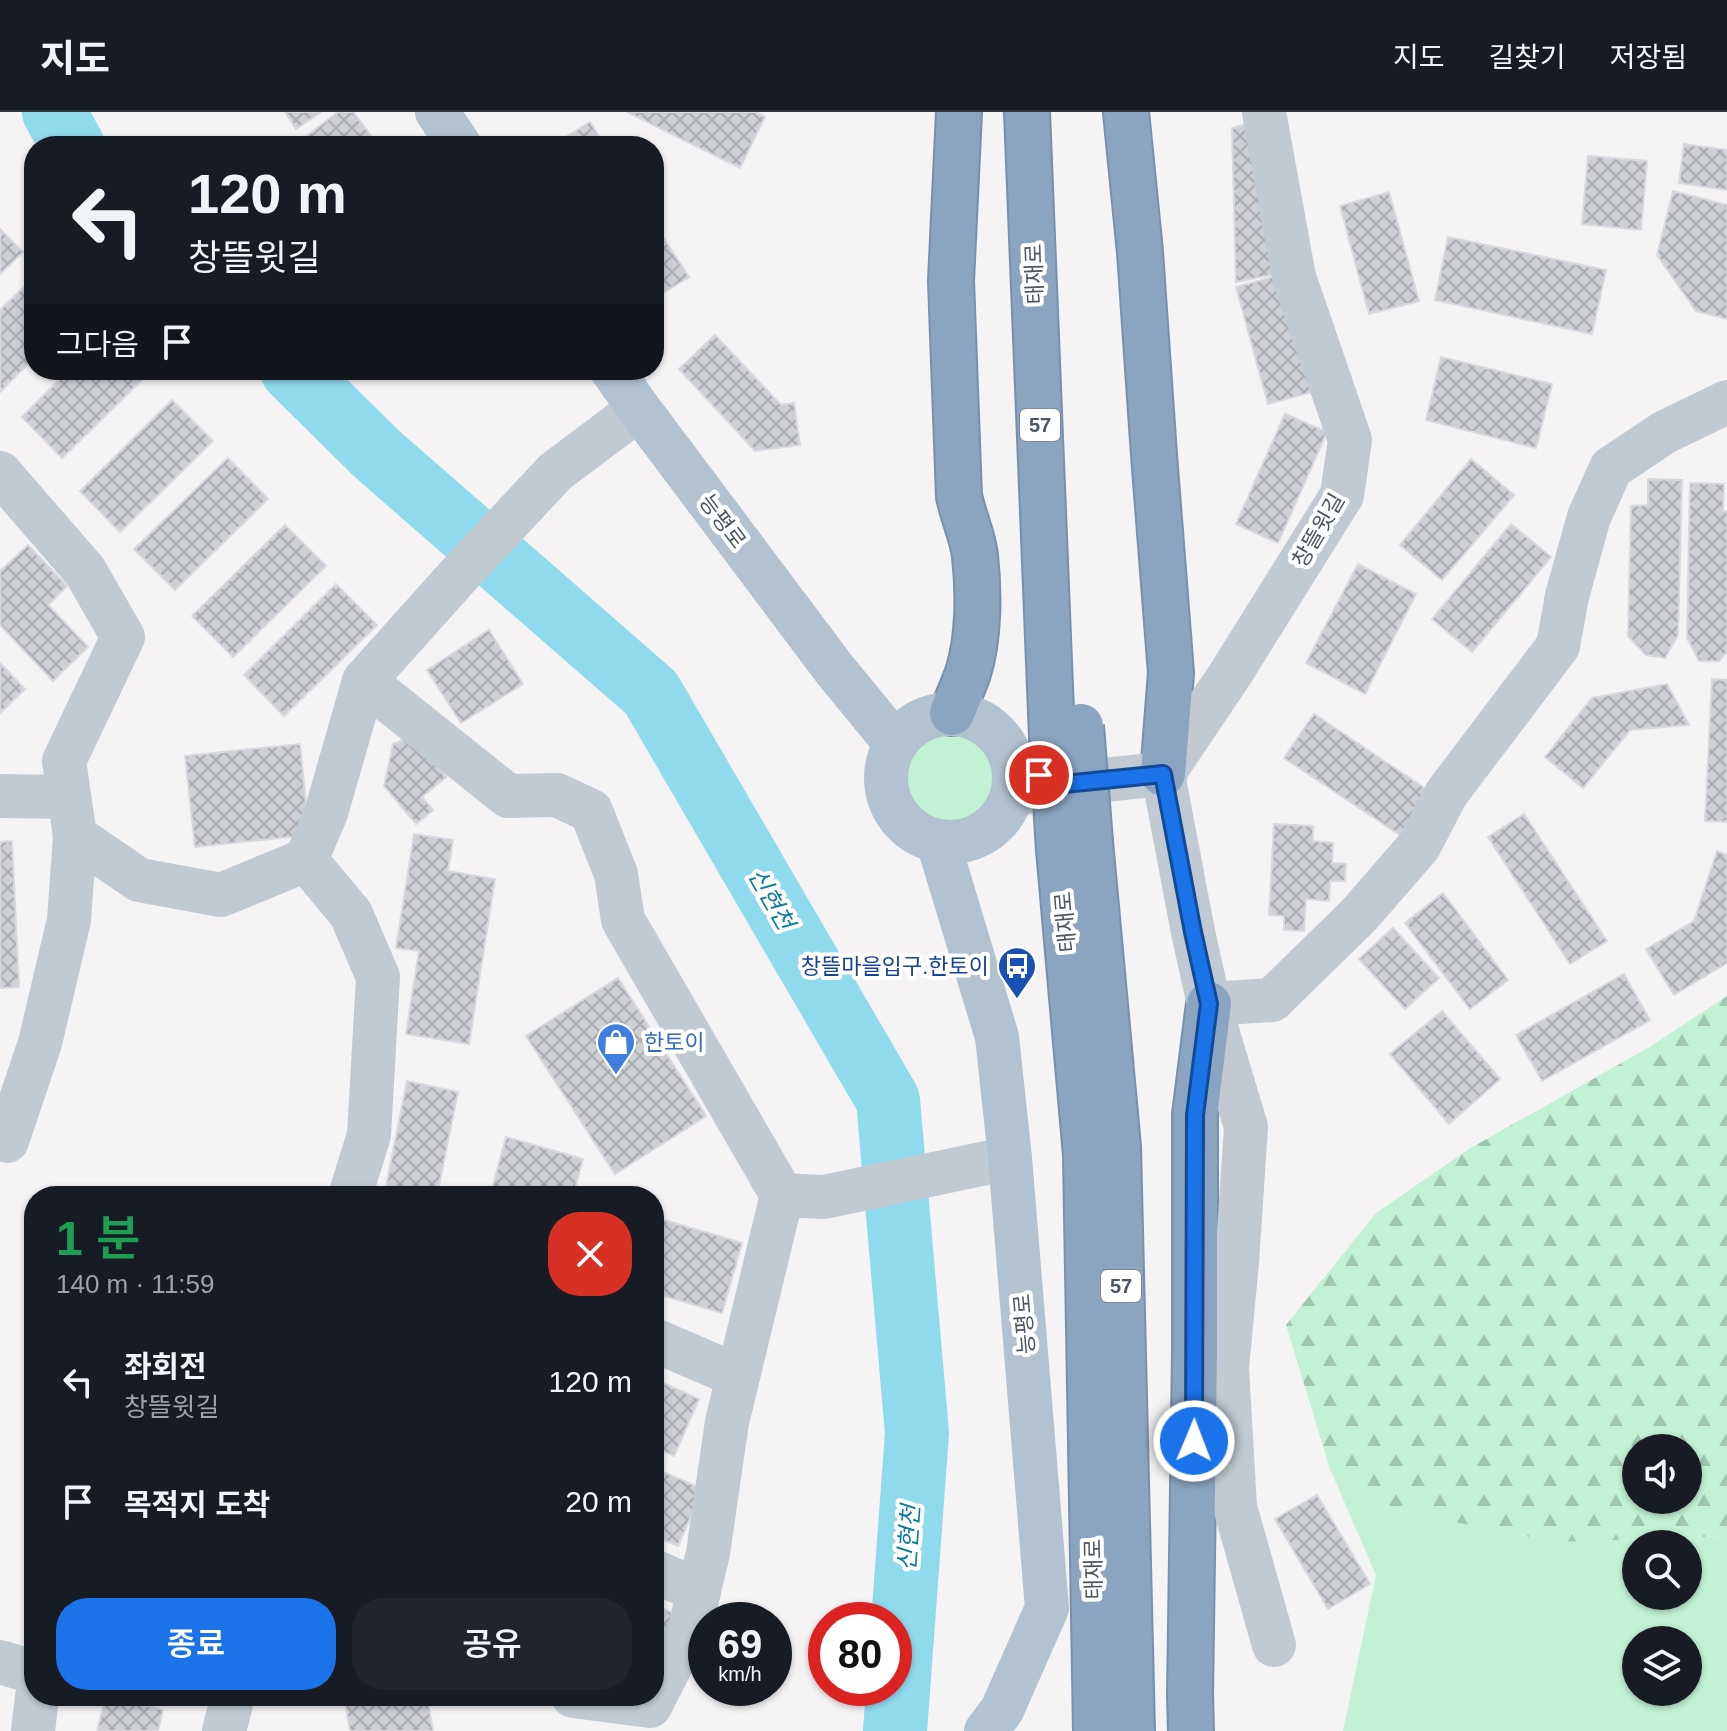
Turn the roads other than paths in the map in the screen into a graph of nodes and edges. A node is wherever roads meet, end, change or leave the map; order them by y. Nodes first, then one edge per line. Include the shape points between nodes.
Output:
1 (437, 112) edge
2 (959, 112) edge
3 (1027, 112) edge
4 (1052, 112) edge
5 (1126, 112) edge
6 (1264, 112) edge
7 (453, 136) edge
8 (619, 380) edge
9 (1727, 402) edge
10 (639, 409) junction
11 (0, 473) edge
12 (364, 681) junction
13 (921, 726) junction
14 (1067, 732) junction
15 (1163, 774) junction
16 (1013, 780) junction
17 (0, 796) edge
18 (72, 816) junction
19 (951, 842) junction
20 (1074, 846) junction
21 (306, 860) junction
22 (1209, 1004) junction
23 (7, 1141) dead end
24 (1010, 1158) junction
25 (353, 1186) edge
26 (782, 1195) junction
27 (664, 1344) edge
28 (738, 1376) junction
29 (664, 1575) edge
30 (699, 1591) junction
31 (1274, 1645) dead end
32 (0, 1662) edge
33 (24, 1669) edge
34 (664, 1679) edge
35 (36, 1706) edge
36 (230, 1706) edge
37 (33, 1731) edge
38 (224, 1731) edge
39 (986, 1731) edge
40 (1096, 1731) edge
41 (1132, 1731) edge
42 (1191, 1731) edge

1 - 7 main road
2 - 13 highway via 951,281 959,496 975,554 977,616 968,673
3 - 14 highway, 태재로 / 57
4 - 14 highway, 태재로 / 57
5 - 15 highway via 1171,673
6 - 15 street, 창뜰윗길 via 1294,277 1350,440 1342,495
8 - 10 main road, 능평로
9 - 22 street via 1665,432 1611,468 1589,517 1558,646 1446,794 1419,846 1359,915 1272,1000
10 - 12 street via 555,472
10 - 13 main road, 능평로 via 835,670
11 - 18 street via 85,571 123,637 64,761
12 - 21 street via 326,813
12 - 26 street via 508,796 557,795 591,811 616,874 623,920
13 - 16 main road via 973,717 1006,745
13 - 19 main road via 887,763 890,803 918,834
14 - 20 highway, 57, bridge
15 - 16 street via 1064,784
15 - 22 street
16 - 19 main road via 1008,808 996,825 979,837
17 - 18 street
18 - 21 street via 139,880 221,895
18 - 23 street via 69,920 40,1043
19 - 24 main road, 능평로 via 958,909 997,1037
20 - 40 highway, 태재로 / 57 via 1086,1155
20 - 41 highway, 태재로 / 57 via 1118,1147
21 - 25 street via 351,914 378,977 369,1135
22 - 31 street via 1246,1127 1227,1368 1235,1507
22 - 42 highway via 1195,1115
24 - 26 street via 824,1197
24 - 39 main road, 능평로 via 1047,1608 1002,1710
26 - 28 street
27 - 28 street
28 - 30 street
29 - 30 street
30 - 34 street via 690,1628
32 - 33 street
35 - 37 street
36 - 38 street

